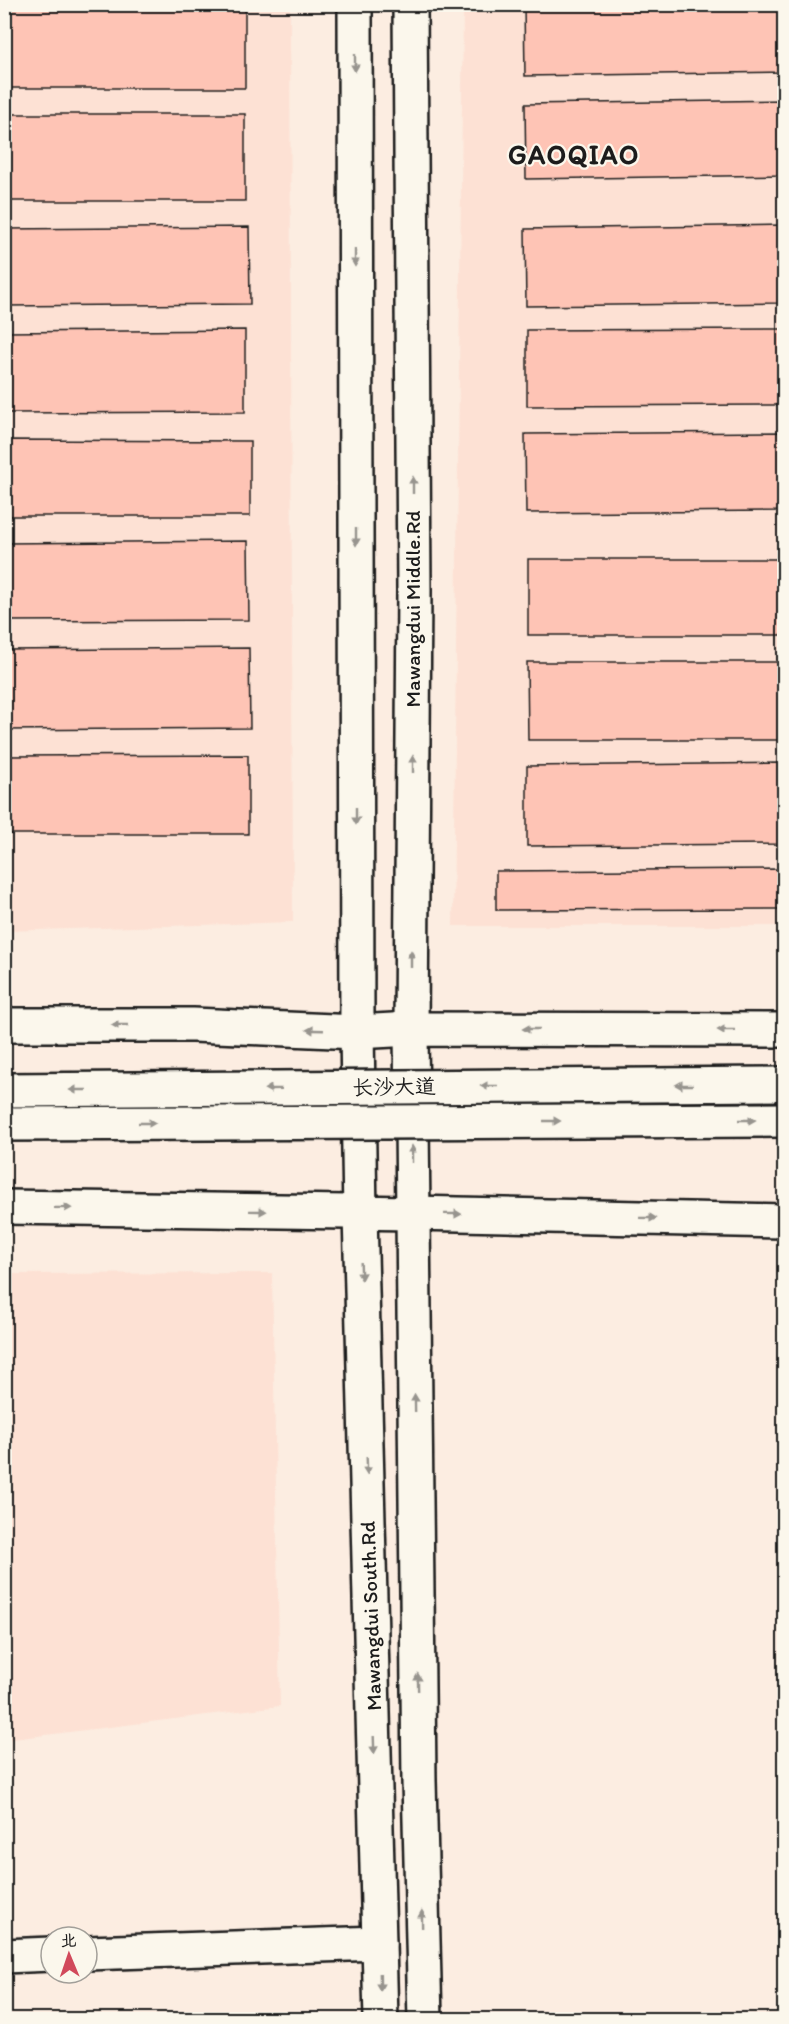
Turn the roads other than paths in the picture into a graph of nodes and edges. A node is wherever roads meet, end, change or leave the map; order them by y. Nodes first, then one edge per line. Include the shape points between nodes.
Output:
1 (355, 4) edge
2 (410, 4) edge
3 (4, 1024) edge
4 (411, 1029) junction
5 (784, 1030) edge
6 (357, 1032) junction
7 (784, 1084) edge
8 (4, 1090) edge
9 (784, 1120) edge
10 (4, 1124) edge
11 (4, 1208) edge
12 (360, 1212) junction
13 (412, 1213) junction
14 (784, 1221) edge
15 (379, 1943) junction
16 (99, 1953) edge
17 (39, 1955) edge
18 (4, 1956) edge
19 (381, 2019) edge
20 (425, 2019) edge

1 -> 6 main road
4 -> 2 main road, Mawangdui Middle.Rd via 414,590
6 -> 3 main road via 193,1025
5 -> 4 main road
4 - 6 main road
13 -> 4 main road, Mawangdui Middle.Rd
6 - 12 main road
7 -> 8 main road, 长沙大道, bridge
10 -> 9 main road, 长沙大道, bridge
11 -> 12 main road
12 - 13 main road
12 -> 15 main road, Mawangdui South.Rd
13 -> 14 main road
20 -> 13 main road, Mawangdui South.Rd
15 - 16 main road
15 -> 19 main road, Mawangdui South.Rd
17 - 18 main road

